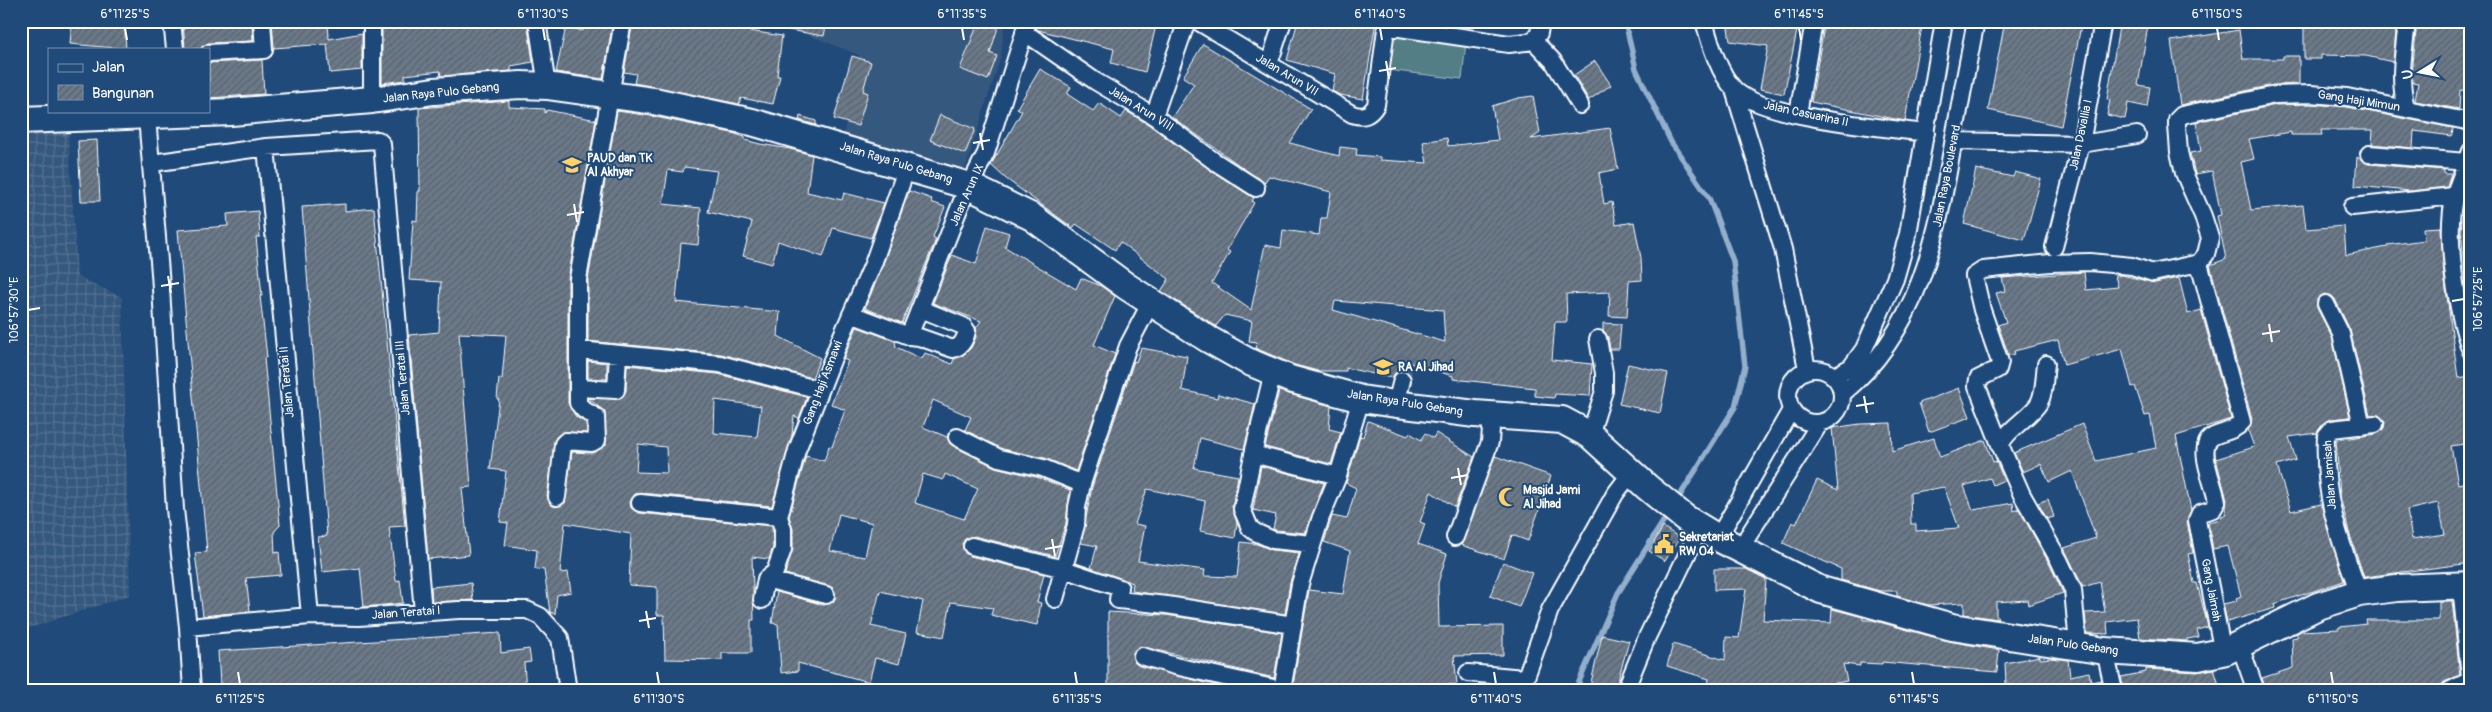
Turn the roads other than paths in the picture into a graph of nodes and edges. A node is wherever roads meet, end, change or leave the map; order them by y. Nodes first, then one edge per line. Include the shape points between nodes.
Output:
1 (172, 21) edge
2 (262, 21) edge
3 (372, 21) edge
4 (537, 21) edge
5 (623, 21) edge
6 (1187, 21) edge
7 (1197, 21) edge
8 (1283, 21) edge
9 (1541, 21) edge
10 (1704, 21) edge
11 (1814, 21) edge
12 (1944, 21) edge
13 (1976, 21) edge
14 (2103, 21) edge
15 (2407, 21) edge
16 (1386, 24) edge
17 (1026, 26) edge
18 (1534, 40) junction
19 (175, 48) edge
20 (210, 53) edge
21 (1269, 64) junction
22 (547, 86) junction
23 (1734, 90) junction
24 (610, 95) junction
25 (372, 100) junction
26 (1580, 105) dead end
27 (2406, 108) junction
28 (210, 111) edge
29 (196, 112) edge
30 (181, 113) edge
31 (1798, 114) junction
32 (1154, 116) junction
33 (147, 117) junction
34 (21, 120) edge
35 (2471, 122) edge
36 (1926, 133) junction
37 (2137, 135) dead end
38 (1954, 142) junction
39 (2081, 144) junction
40 (266, 147) junction
41 (2369, 154) dead end
42 (2469, 157) edge
43 (152, 163) junction
44 (908, 167) junction
45 (969, 186) junction
46 (1256, 188) dead end
47 (2454, 196) junction
48 (2352, 208) dead end
49 (2054, 247) dead end
50 (2199, 263) junction
51 (1151, 302) junction
52 (2326, 304) dead end
53 (921, 310) junction
54 (851, 314) junction
55 (909, 336) junction
56 (1598, 339) dead end
57 (579, 350) junction
58 (2471, 351) edge
59 (618, 354) junction
60 (2046, 364) dead end
61 (1807, 369) junction
62 (1273, 372) junction
63 (1835, 376) junction
64 (579, 388) junction
65 (820, 390) junction
66 (1842, 394) junction
67 (1361, 399) junction
68 (1791, 410) junction
69 (1492, 415) junction
70 (1820, 423) junction
71 (1590, 435) junction
72 (957, 437) dead end
73 (2001, 447) junction
74 (1253, 454) junction
75 (1338, 476) junction
76 (1639, 480) junction
77 (1082, 484) junction
78 (557, 497) dead end
79 (640, 502) dead end
80 (779, 516) junction
81 (1701, 528) junction
82 (1455, 537) dead end
83 (1312, 544) junction
84 (972, 546) dead end
85 (1742, 550) junction
86 (1064, 569) junction
87 (766, 579) junction
88 (2466, 585) edge
89 (2359, 593) junction
90 (826, 595) dead end
91 (1055, 599) dead end
92 (762, 600) dead end
93 (423, 612) junction
94 (310, 616) junction
95 (1292, 625) junction
96 (188, 627) junction
97 (2078, 645) junction
98 (2233, 648) junction
99 (2105, 651) junction
100 (1142, 656) dead end
101 (1468, 673) dead end
102 (1523, 684) edge
103 (192, 691) edge
104 (568, 691) edge
105 (1282, 691) edge
106 (1625, 691) edge
107 (2114, 691) edge
108 (2256, 691) edge
109 (2450, 691) edge

1 - 19 street
2 - 20 street via 264,50
3 - 25 street
4 - 22 street
5 - 24 street
6 - 32 street
7 - 21 street, Jalan Arun VII
8 - 21 street
9 - 18 street
10 - 23 street via 1722,69
11 - 31 street
12 - 36 street
13 - 38 street, Jalan Raya Boulevard
14 - 39 street, Jalan Davallia I
15 - 27 street via 2401,86
16 - 18 street via 1509,44
16 - 21 street, Jalan Arun VII via 1376,105 1366,116 1352,114
17 - 32 street, Jalan Arun VIII via 1095,81
17 - 45 street, Jalan Arun IX via 986,153
18 - 26 street via 1554,61
22 - 24 main road, Jalan Raya Pulo Gebang
22 - 25 main road, Jalan Raya Pulo Gebang via 474,87
23 - 31 street, Jalan Casuarina II via 1768,108
23 - 61 street via 1783,249
24 - 44 main road, Jalan Raya Pulo Gebang via 752,122
24 - 57 street via 578,279
25 - 28 main road, Jalan Raya Pulo Gebang
27 - 35 street, Gang Haji Mimun
27 - 50 street, Gang Haji Mimun via 2331,95 2275,95 2187,114 2177,120 2184,173 2210,238 2210,246
29 - 30 main road, Jalan Raya Pulo Gebang
30 - 33 main road, Jalan Raya Pulo Gebang
31 - 36 street, Jalan Casuarina II
32 - 46 street, Jalan Arun VIII
33 - 34 main road, Jalan Raya Pulo Gebang
33 - 43 street
36 - 63 street via 1908,234 1895,279 1864,349 1850,367
37 - 39 street
38 - 39 street
38 - 66 street, Jalan Raya Boulevard via 1940,218 1917,292 1893,339 1865,376
39 - 49 street, Jalan Davallia I
40 - 43 street
40 - 93 street, Jalan Teratai III via 378,140 382,144
40 - 94 street, Jalan Teratai II
41 - 42 street
42 - 47 street
43 - 96 street via 175,510
44 - 45 main road, Jalan Raya Pulo Gebang
44 - 54 street, Gang Haji Asmawi
45 - 51 main road, Jalan Raya Pulo Gebang via 1032,218
45 - 53 street, Jalan Arun IX
47 - 48 street
47 - 58 street via 2452,223 2456,291
50 - 73 street via 2153,273 2132,266 2090,262 2050,263 1976,273 1974,280 2000,362 1998,369 1978,379 1977,386
50 - 98 street, Gang Jaimah via 2242,422 2237,428 2209,438 2206,443 2205,453 2217,502 2213,509 2198,515 2220,638
51 - 62 main road, Jalan Raya Pulo Gebang via 1208,339
51 - 77 street via 1128,346
52 - 89 street, Jalan Jamisah via 2341,334 2368,425 2328,431 2326,443 2334,526
53 - 55 street, Jalan Arun IX
53 - 55 street via 963,326 967,332 965,340 952,349
54 - 55 street
54 - 65 street, Gang Haji Asmawi
56 - 71 street via 1604,391
57 - 59 street
57 - 64 street
59 - 64 street via 616,390
59 - 65 street via 720,364
60 - 73 street via 2042,397 2034,412 2003,439
61 - 63 street via 1827,370
61 - 68 street via 1791,381 1788,401
62 - 67 main road, Jalan Raya Pulo Gebang via 1302,384
62 - 74 street
63 - 66 street
64 - 78 street via 580,407 596,417 597,440 566,441 563,444
65 - 80 street, Gang Haji Asmawi via 797,450
66 - 70 street via 1836,413
67 - 69 main road, Jalan Raya Pulo Gebang via 1399,392
67 - 75 street
68 - 70 street via 1804,420
68 - 81 street
69 - 71 main road, Jalan Raya Pulo Gebang via 1562,420
69 - 82 street via 1490,442
70 - 85 street
71 - 76 main road, Jalan Raya Pulo Gebang
72 - 77 street via 999,458 1043,468
73 - 97 street via 2022,495 2073,590
74 - 75 street
74 - 83 street via 1242,509 1250,528 1273,540
75 - 83 street
76 - 81 main road, Jalan Raya Pulo Gebang
76 - 102 street via 1615,494 1550,610
77 - 86 street via 1076,525
79 - 80 street
80 - 87 street, Gang Haji Asmawi via 783,528 783,549 775,572
81 - 85 main road, Jalan Pulo Gebang
81 - 106 street via 1647,637
83 - 95 street
84 - 86 street
85 - 97 main road, Jalan Pulo Gebang via 1822,590 1885,609 1952,627
86 - 91 street
86 - 95 street via 1120,588 1118,600
87 - 90 street
87 - 92 street, Gang Haji Asmawi
88 - 89 main road, Jalan Pulo Gebang via 2419,586
88 - 109 street via 2470,678
89 - 98 main road, Jalan Pulo Gebang via 2318,606
93 - 94 street, Jalan Teratai I via 359,617
93 - 104 street, Jalan Teratai I via 534,612 560,638
94 - 96 street, Jalan Teratai I
95 - 105 street
96 - 103 street
97 - 99 main road, Jalan Pulo Gebang
98 - 99 main road, Jalan Pulo Gebang via 2198,656
98 - 108 street, Gang Jaimah
99 - 107 street
100 - 105 street
101 - 102 street

